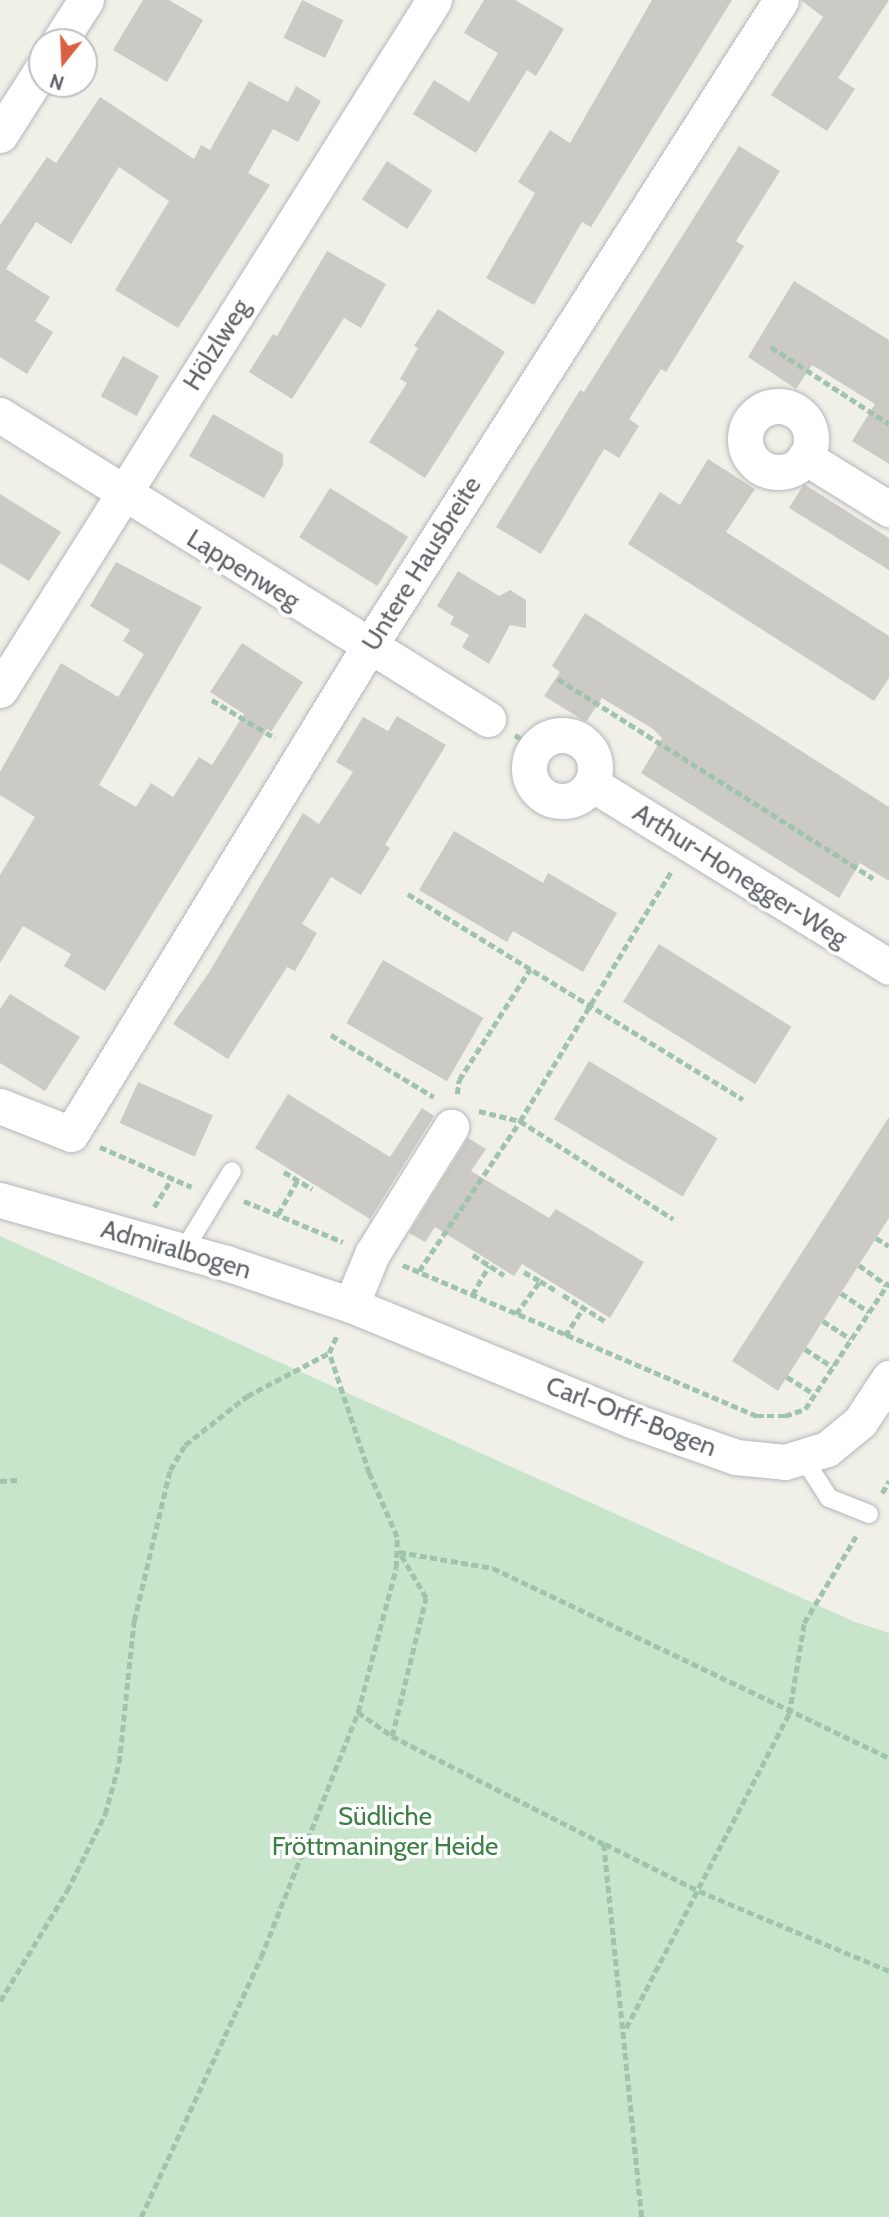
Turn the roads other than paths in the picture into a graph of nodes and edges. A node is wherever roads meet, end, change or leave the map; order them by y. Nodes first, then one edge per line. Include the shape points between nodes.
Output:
1 (86, 0) edge
2 (434, 0) edge
3 (781, 0) edge
4 (68, 28) edge
5 (28, 91) edge
6 (0, 135) edge
7 (0, 415) edge
8 (806, 457) dead end
9 (122, 495) junction
10 (889, 509) edge
11 (368, 648) junction
12 (0, 690) edge
13 (488, 719) dead end
14 (592, 784) dead end
15 (889, 967) edge
16 (0, 1106) edge
17 (454, 1110) road end
18 (232, 1171) dead end
19 (0, 1200) edge
20 (184, 1250) junction
21 (351, 1305) junction
22 (889, 1378) edge
23 (802, 1457) junction
24 (869, 1514) road end

1 - 4 street
2 - 9 street, Hölzlweg
3 - 11 street, Untere Hausbreite
5 - 6 street
7 - 9 street, Lappenweg
8 - 10 street
9 - 11 street, Lappenweg
9 - 12 street, Hölzlweg
11 - 13 street, Lappenweg
11 - 16 street, Untere Hausbreite via 71,1134
14 - 15 street, Arthur-Honegger-Weg
17 - 21 street via 372,1254
18 - 20 lane
19 - 20 street, Admiralbogen
20 - 21 street, Admiralbogen
21 - 23 street, Carl-Orff-Bogen via 631,1420 737,1457 785,1462
22 - 23 street, Carl-Orff-Bogen via 860,1422 827,1449
23 - 24 lane via 829,1498

